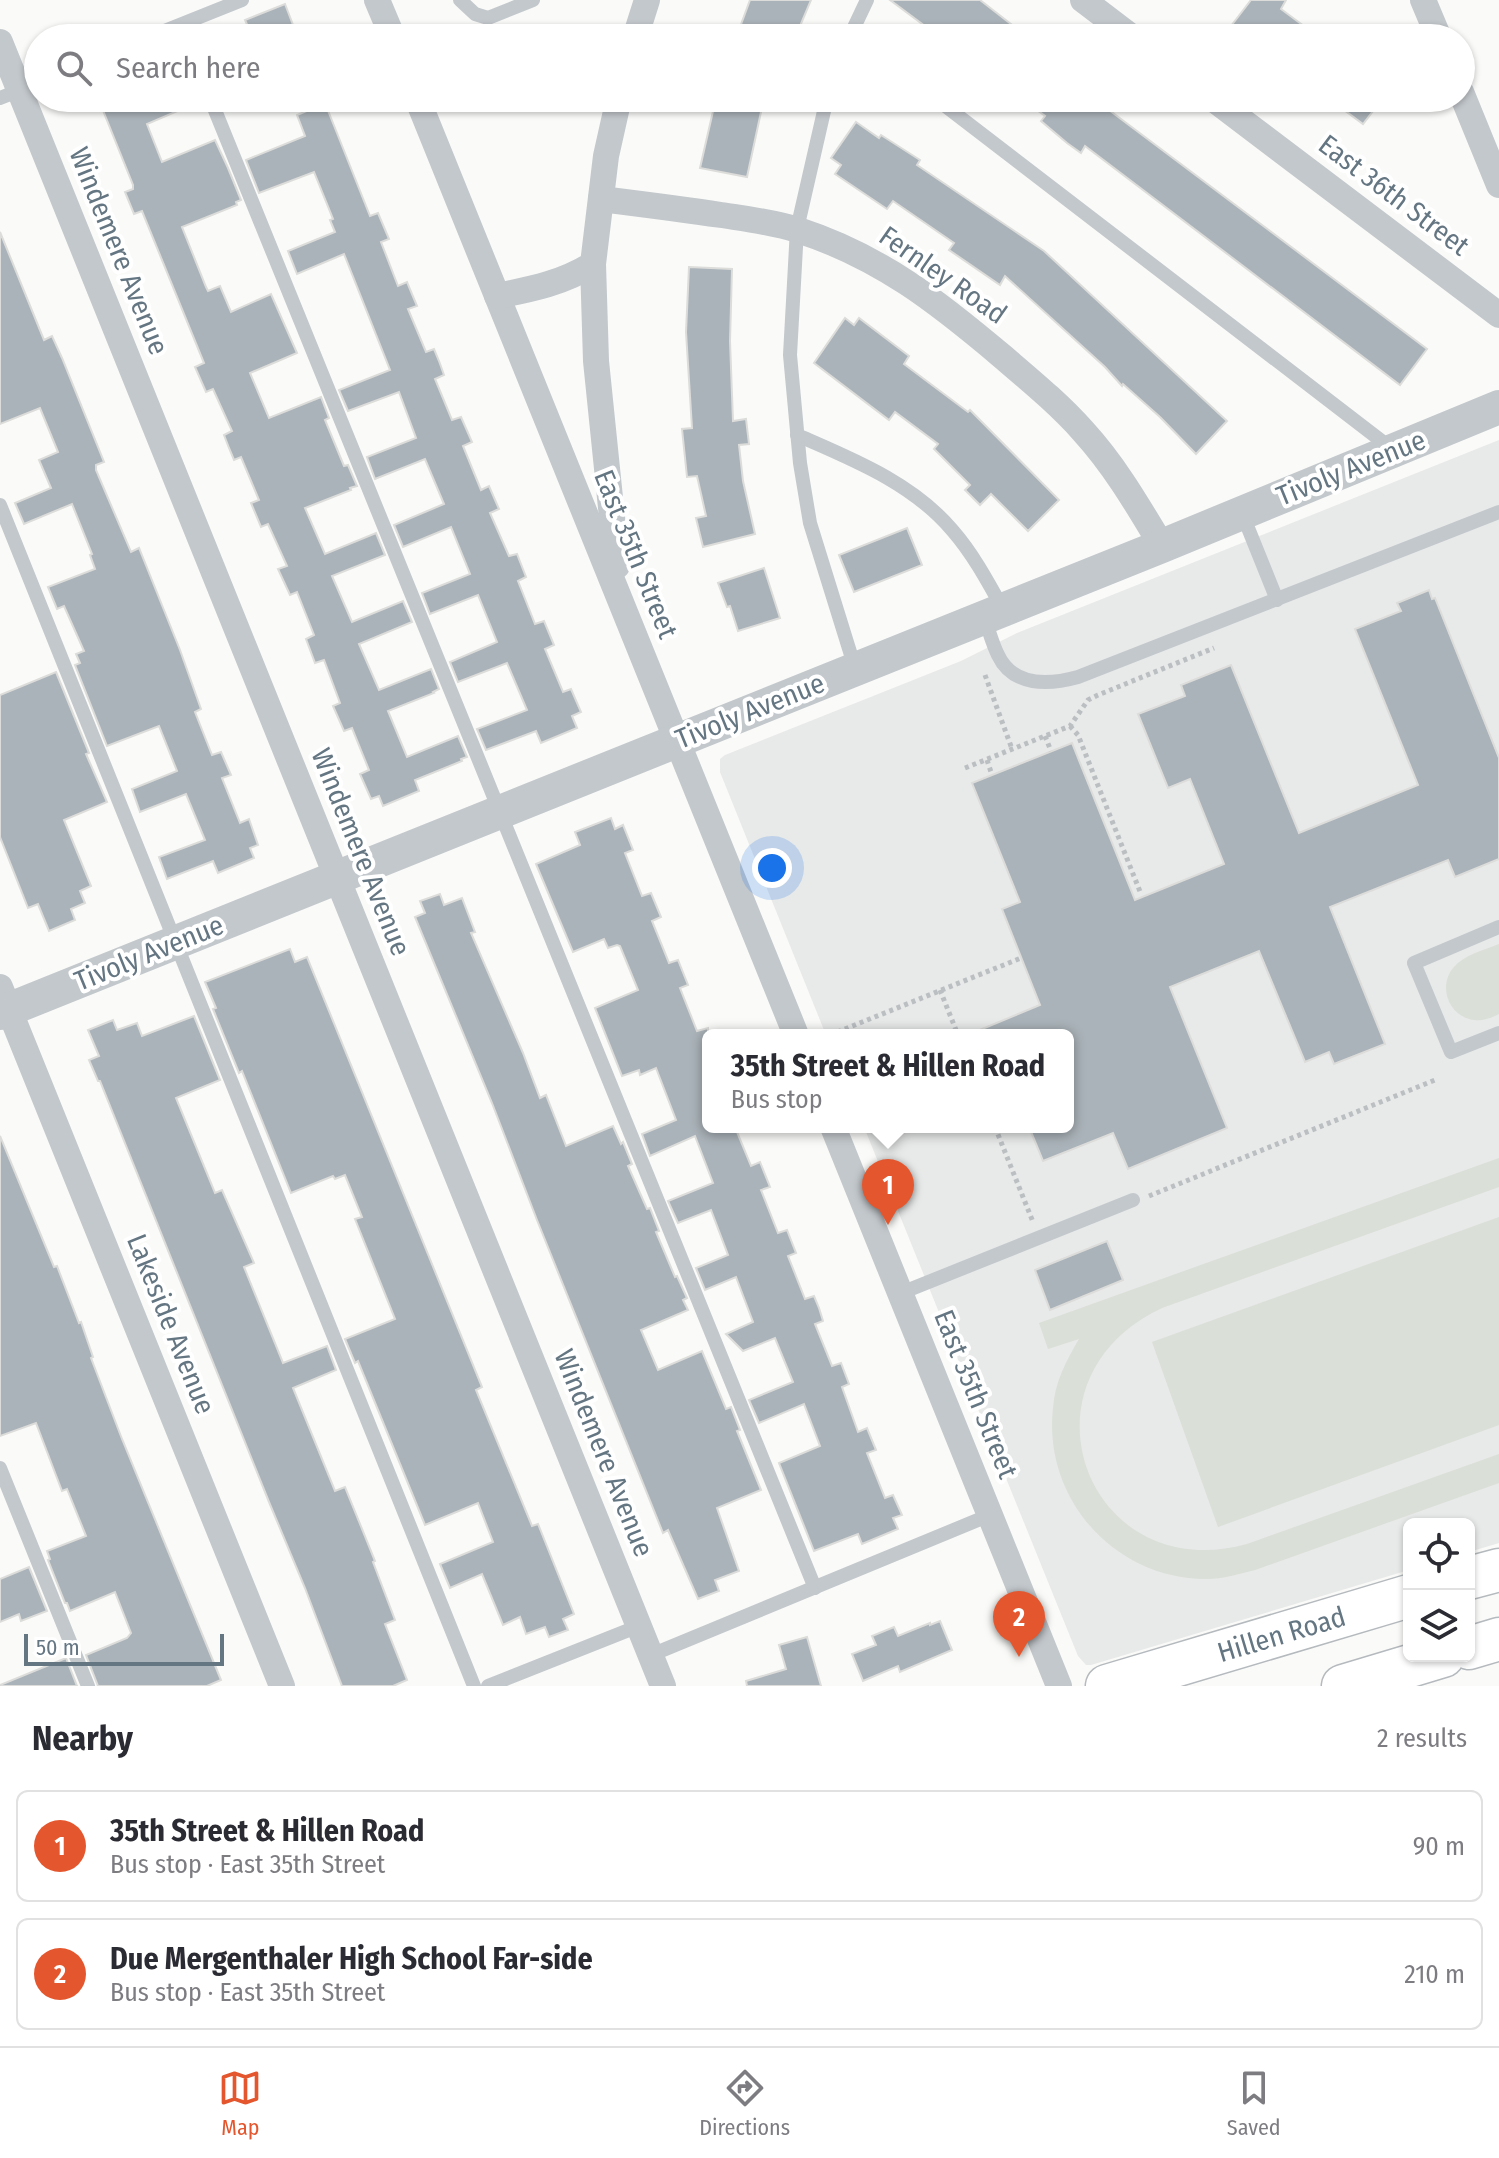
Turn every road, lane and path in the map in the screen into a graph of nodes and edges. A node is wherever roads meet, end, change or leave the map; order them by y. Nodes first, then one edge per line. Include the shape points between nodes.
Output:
1 (242, 0) edge
2 (377, 0) edge
3 (460, 0) edge
4 (533, 0) edge
5 (647, 0) edge
6 (867, 0) edge
7 (1083, 0) edge
8 (1423, 0) edge
9 (196, 24) edge
10 (387, 24) edge
11 (639, 24) edge
12 (857, 24) edge
13 (1115, 24) edge
14 (1433, 24) edge
15 (0, 42) edge
16 (19, 90) edge
17 (28, 112) edge
18 (216, 112) edge
19 (423, 112) edge
20 (616, 112) edge
21 (824, 112) edge
22 (953, 112) edge
23 (1231, 112) edge
24 (1469, 112) edge
25 (1499, 185) edge
26 (601, 199) junction
27 (797, 229) junction
28 (593, 264) junction
29 (497, 296) junction
30 (1499, 315) edge
31 (1499, 407) edge
32 (797, 435) junction
33 (1395, 451) junction
34 (0, 505) edge
35 (1499, 512) edge
36 (1242, 513) junction
37 (1162, 546) junction
38 (1277, 600) junction
39 (621, 602) junction
40 (994, 612) junction
41 (1215, 648) dead end
42 (982, 664) dead end
43 (855, 668) junction
44 (1070, 726) junction
45 (1045, 736) junction
46 (677, 740) junction
47 (1012, 749) junction
48 (1051, 751) dead end
49 (987, 760) junction
50 (965, 768) dead end
51 (992, 775) dead end
52 (499, 811) junction
53 (337, 877) junction
54 (1141, 894) dead end
55 (1499, 927) edge
56 (175, 942) junction
57 (1021, 958) dead end
58 (940, 990) junction
59 (3, 1003) edge
60 (794, 1029) edge
61 (845, 1029) edge
62 (956, 1029) edge
63 (1499, 1033) edge
64 (1435, 1080) dead end
65 (835, 1133) edge
66 (997, 1133) edge
67 (1133, 1200) joint
68 (1039, 1237) junction
69 (901, 1293) junction
70 (0, 1468) edge
71 (990, 1515) junction
72 (1499, 1570) edge
73 (1475, 1576) edge
74 (815, 1588) junction
75 (1403, 1598) edge
76 (639, 1626) junction
77 (1499, 1639) edge
78 (1475, 1646) edge
79 (651, 1655) junction
80 (1423, 1662) edge
81 (88, 1686) edge
82 (282, 1686) edge
83 (474, 1686) edge
84 (488, 1686) edge
85 (663, 1686) edge
86 (1059, 1686) edge
87 (1107, 1686) edge
88 (1343, 1686) edge

1 - 9 lane
2 - 10 street
3 - 4 lane via 488,18
5 - 11 street
6 - 12 lane
7 - 13 street
8 - 14 street
15 - 16 street, Windemere Avenue
17 - 53 street, Windemere Avenue
18 - 52 lane
19 - 29 street, East 35th Street
20 - 26 street
21 - 27 lane
22 - 33 lane
23 - 30 street, East 36th Street
24 - 25 street
26 - 27 street, Fernley Road
26 - 28 street
27 - 32 lane via 790,355
27 - 37 street, Fernley Road via 896,274 1041,390 1083,431 1123,482
28 - 29 street via 556,283
28 - 39 street via 596,361
29 - 39 street, East 35th Street
31 - 33 street, Tivoly Avenue
32 - 40 lane via 853,459 929,506 972,556
32 - 43 lane via 810,523
33 - 36 street, Tivoly Avenue
34 - 56 lane
35 - 38 lane
36 - 37 street, Tivoly Avenue
36 - 38 lane
37 - 40 street, Tivoly Avenue
38 - 40 lane via 1078,677 1040,683 1010,671 998,656
39 - 46 street, East 35th Street
40 - 43 street, Tivoly Avenue
41 - 44 path via 1088,700
42 - 47 path
43 - 46 street, Tivoly Avenue
44 - 45 path
44 - 54 path
45 - 47 path
45 - 48 path
46 - 52 street, Tivoly Avenue
46 - 60 street, East 35th Street
47 - 49 path
49 - 50 path
49 - 51 path
52 - 53 street, Tivoly Avenue
52 - 74 lane
53 - 56 street, Tivoly Avenue
53 - 76 street, Windemere Avenue
55 - 63 lane via 1414,963 1451,1052
56 - 59 street, Tivoly Avenue
56 - 83 lane
57 - 58 path
58 - 61 path
58 - 62 path
59 - 82 street, Lakeside Avenue
64 - 67 path
65 - 69 street, East 35th Street
66 - 68 path
67 - 68 lane
68 - 69 lane
69 - 71 street, East 35th Street
70 - 81 lane
71 - 74 lane
71 - 86 street, East 35th Street
72 - 73 main road
74 - 79 lane
75 - 87 main road, Hillen Road
76 - 79 street, Windemere Avenue
76 - 84 lane
77 - 78 main road
79 - 85 street, Windemere Avenue
80 - 88 main road

